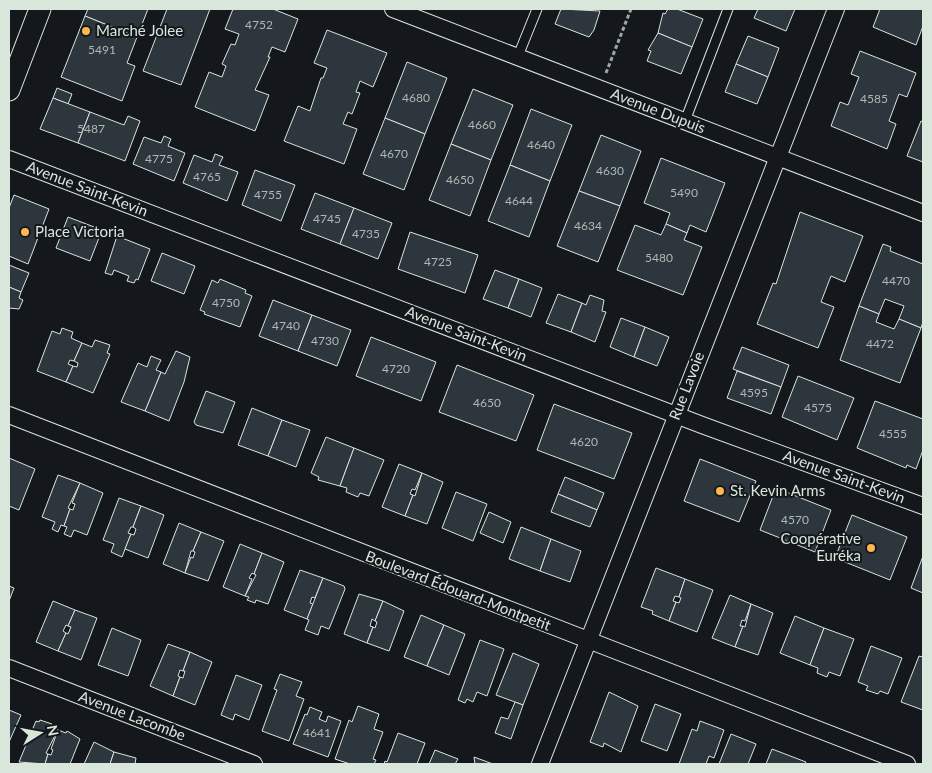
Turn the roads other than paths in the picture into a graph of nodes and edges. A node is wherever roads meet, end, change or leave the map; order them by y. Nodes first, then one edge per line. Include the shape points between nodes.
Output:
1 (40, 9) edge
2 (393, 9) edge
3 (536, 9) edge
4 (728, 9) edge
5 (836, 9) edge
6 (518, 56) junction
7 (9, 90) edge
8 (685, 121) junction
9 (777, 156) junction
10 (9, 159) edge
11 (923, 213) edge
12 (676, 414) junction
13 (9, 415) edge
14 (923, 506) edge
15 (588, 640) junction
16 (9, 668) edge
17 (254, 764) edge
18 (540, 764) edge
19 (907, 764) edge

1 - 7 street
2 - 6 street, Avenue Dupuis
3 - 6 lane
4 - 8 lane
5 - 9 street, Rue Lavoie
6 - 8 street, Avenue Dupuis
8 - 9 street, Avenue Dupuis
9 - 11 street, Avenue Dupuis
9 - 12 street, Rue Lavoie
10 - 12 street, Avenue Saint-Kevin
12 - 14 street, Avenue Saint-Kevin
12 - 15 street, Rue Lavoie
13 - 15 street, Boulevard Édouard-Montpetit
15 - 18 street, Rue Lavoie
15 - 19 street, Boulevard Édouard-Montpetit
16 - 17 street, Avenue Lacombe

